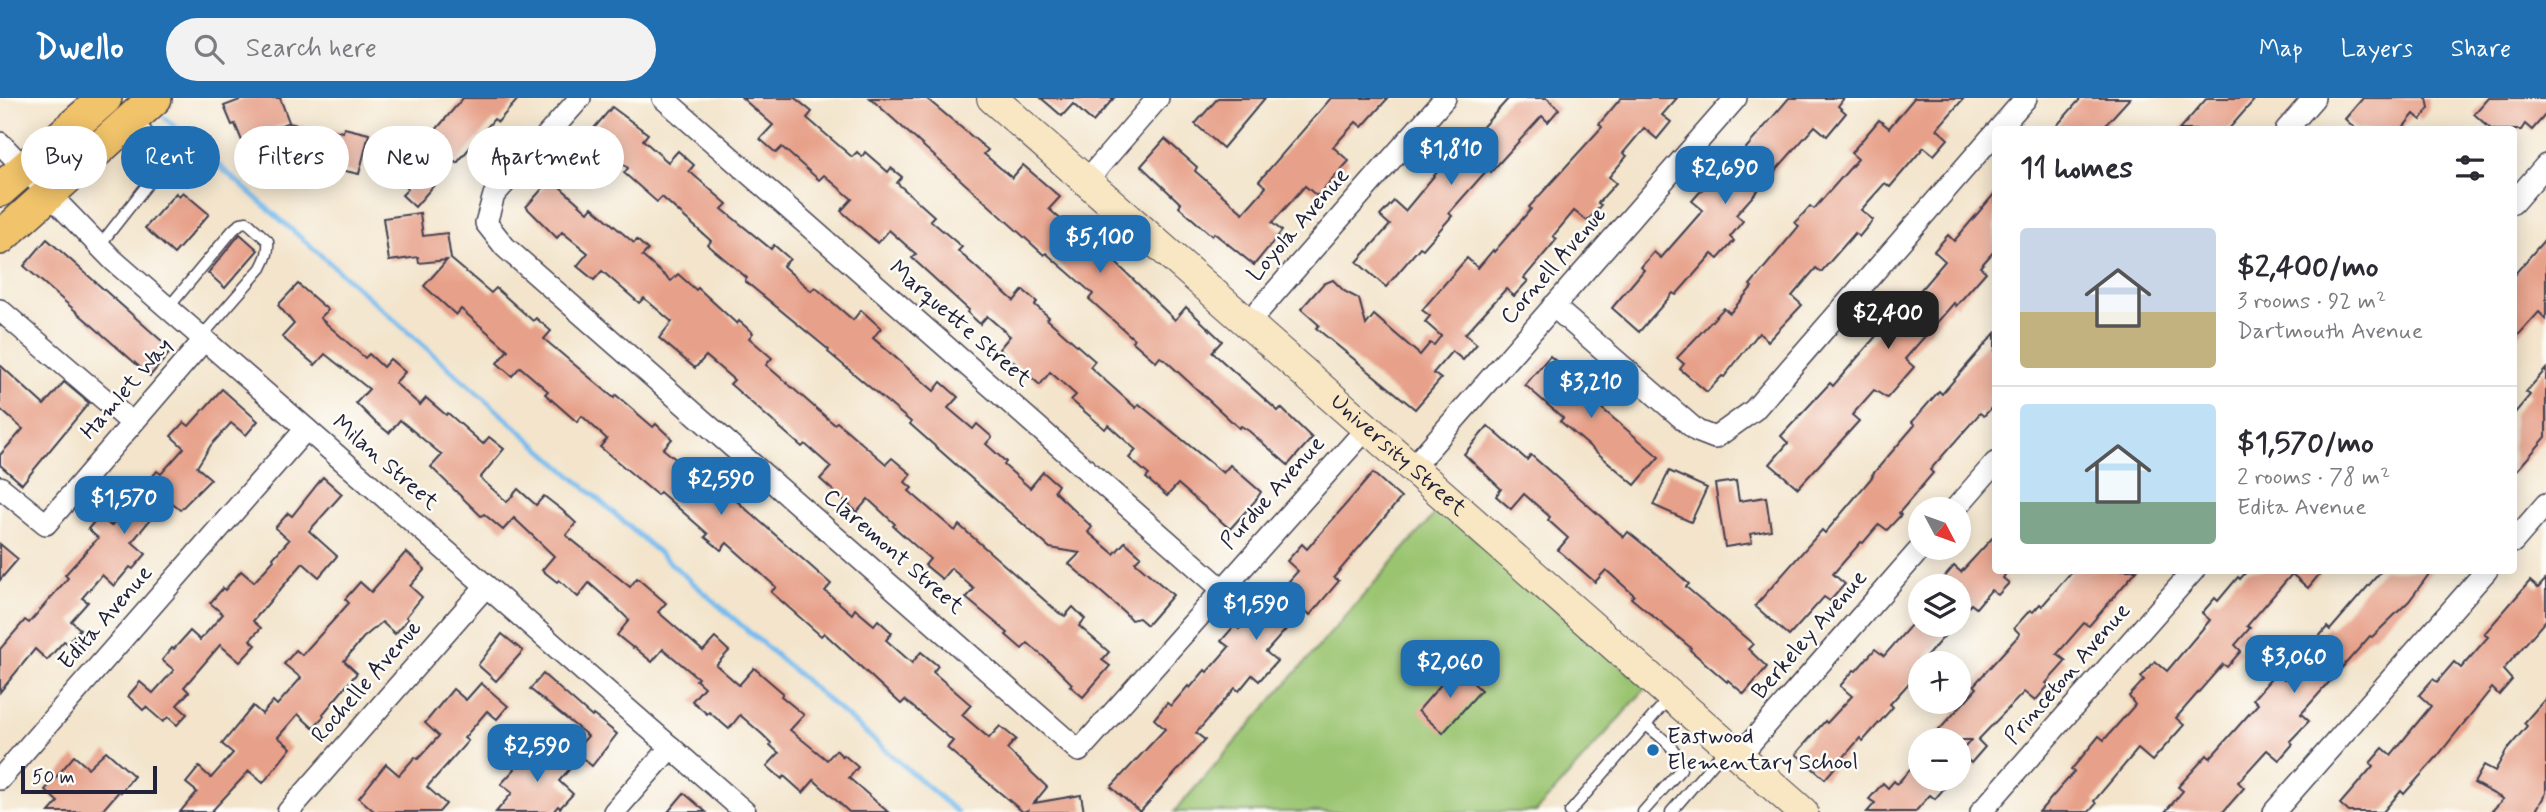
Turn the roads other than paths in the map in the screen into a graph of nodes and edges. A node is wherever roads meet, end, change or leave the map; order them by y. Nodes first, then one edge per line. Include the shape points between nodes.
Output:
1 (105, 98) edge
2 (580, 98) edge
3 (663, 98) edge
4 (992, 98) edge
5 (1158, 98) edge
6 (1445, 98) edge
7 (1736, 98) edge
8 (2026, 98) edge
9 (2314, 98) edge
10 (145, 108) edge
11 (73, 126) edge
12 (2001, 126) edge
13 (2290, 126) edge
14 (1992, 137) edge
15 (0, 143) edge
16 (21, 166) edge
17 (2546, 166) edge
18 (21, 172) edge
19 (1086, 181) junction
20 (45, 189) edge
21 (0, 190) edge
22 (49, 193) junction
23 (2517, 199) edge
24 (0, 238) edge
25 (100, 246) junction
26 (1553, 306) junction
27 (168, 308) junction
28 (0, 310) edge
29 (1248, 323) junction
30 (203, 339) junction
31 (132, 423) junction
32 (1367, 428) junction
33 (306, 429) junction
34 (1992, 466) edge
35 (1412, 468) junction
36 (0, 487) edge
37 (1965, 497) edge
38 (2546, 504) edge
39 (2517, 537) edge
40 (1910, 560) edge
41 (2190, 574) edge
42 (2483, 574) edge
43 (486, 586) junction
44 (1222, 589) junction
45 (1671, 696) junction
46 (1646, 725) junction
47 (671, 747) junction
48 (1079, 751) joint
49 (1733, 751) junction
50 (0, 779) edge
51 (288, 812) edge
52 (614, 812) edge
53 (745, 812) edge
54 (1570, 812) edge
55 (1643, 812) edge
56 (1671, 812) edge
57 (1803, 812) edge
58 (1981, 812) edge
59 (2274, 812) edge

1 - 11 main road
2 - 48 street, Claremont Street via 494,195 486,223 505,247
3 - 44 street, Marquette Street
4 - 19 street, University Street
5 - 19 street
6 - 29 street, Loyola Avenue
7 - 26 street, Cornell Avenue
8 - 12 street
9 - 13 street
10 - 22 main road
10 - 25 lane via 169,157
14 - 26 street via 1754,410 1714,438 1697,431
15 - 16 street, Milan Street
17 - 23 street
18 - 21 main road
19 - 29 street, University Street
20 - 22 street, Milan Street
22 - 24 main road
22 - 25 street, Milan Street
25 - 27 street, Milan Street
26 - 35 street, Cornell Avenue
27 - 30 street, Milan Street
27 - 30 lane via 233,230 247,222 268,241 266,258
28 - 31 street
29 - 32 street, University Street
30 - 31 street, Hamlet Way
30 - 33 street, Milan Street
31 - 36 street, Hamlet Way via 46,524
32 - 35 street, University Street
32 - 44 street, Purdue Avenue
33 - 43 street, Milan Street
33 - 50 street, Edita Avenue
34 - 37 street
35 - 45 street, University Street
38 - 39 street
40 - 49 street, Berkeley Avenue
41 - 58 street, Princeton Avenue
42 - 59 street
43 - 47 street, Milan Street
43 - 51 street, Rochelle Avenue
44 - 48 street, Purdue Avenue
45 - 46 lane
45 - 49 street, University Street
46 - 54 lane
46 - 55 lane via 1673,748 1681,769
47 - 52 street
47 - 53 street, Milan Street
49 - 56 lane
49 - 57 street, University Street

